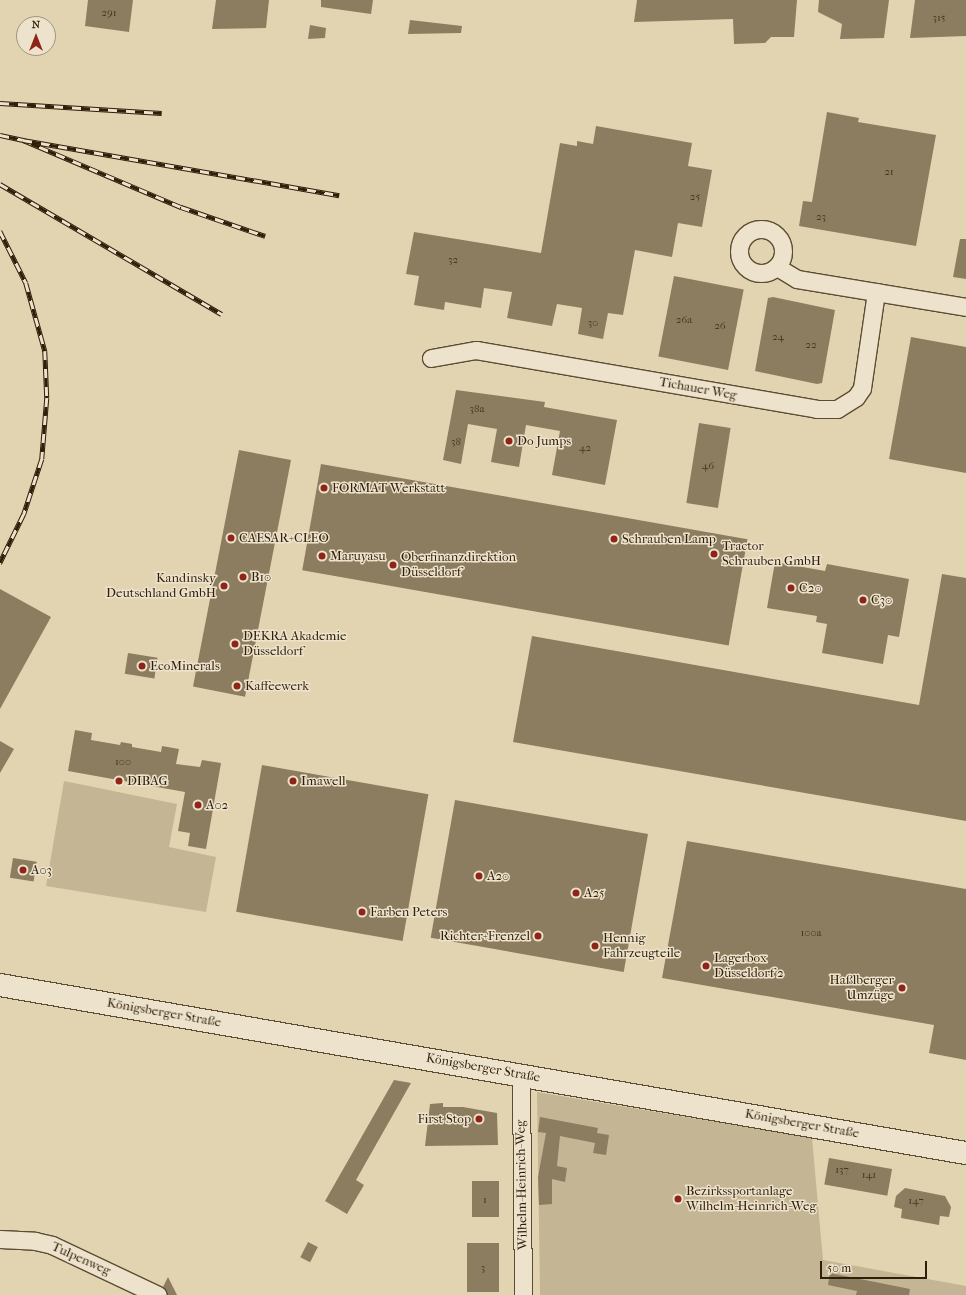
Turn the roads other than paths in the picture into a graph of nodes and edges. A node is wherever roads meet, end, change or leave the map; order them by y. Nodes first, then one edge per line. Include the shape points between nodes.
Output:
1 (777, 267) dead end
2 (876, 292) junction
3 (966, 307) edge
4 (431, 358) dead end
5 (0, 985) edge
6 (521, 1075) junction
7 (966, 1152) edge
8 (0, 1239) edge
9 (158, 1295) edge
10 (523, 1295) edge

1 - 2 street via 797,279
2 - 3 street
2 - 4 street, Tichauer Weg via 862,388 856,397 837,409 816,409 476,350
5 - 6 main road, Königsberger Straße
6 - 7 main road, Königsberger Straße
6 - 10 street, Wilhelm-Heinrich-Weg
8 - 9 street, Tulpenweg via 35,1241 52,1245

